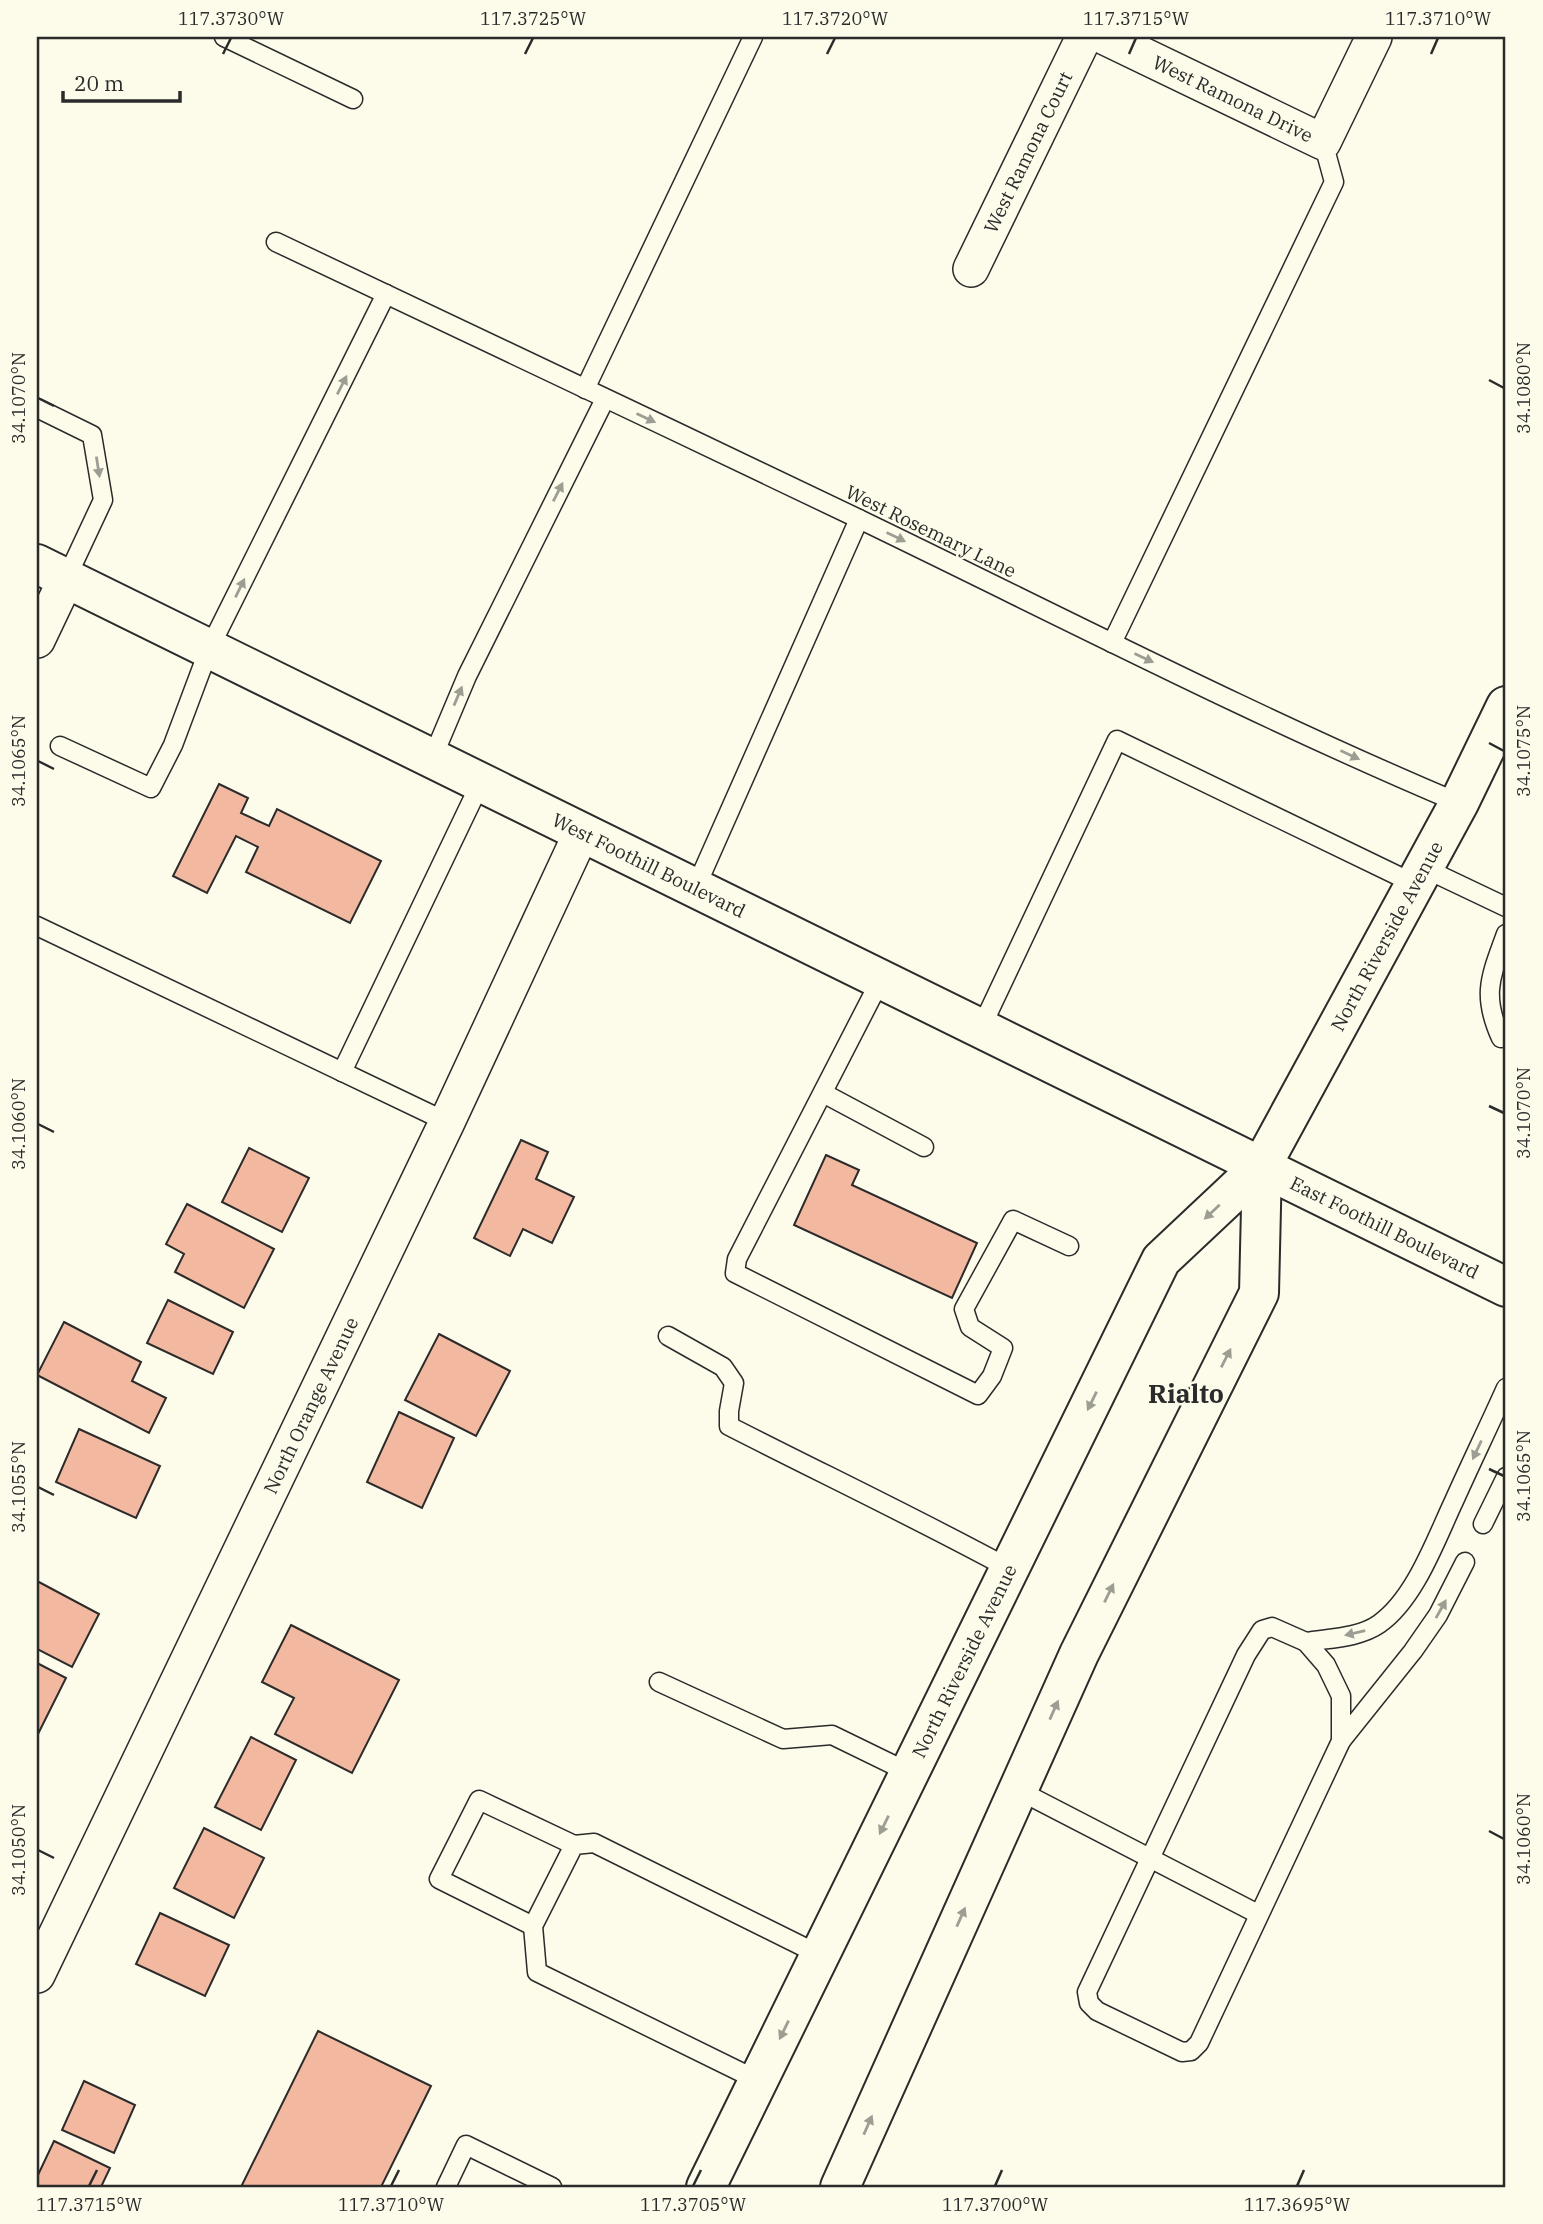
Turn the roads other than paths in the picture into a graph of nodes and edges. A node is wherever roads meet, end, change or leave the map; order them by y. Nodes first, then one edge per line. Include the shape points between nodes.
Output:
1 (224, 37) edge
2 (753, 37) edge
3 (1084, 37) edge
4 (1105, 37) edge
5 (1374, 37) edge
6 (353, 99) dead end
7 (1323, 142) junction
8 (276, 242) dead end
9 (971, 269) dead end
10 (386, 294) junction
11 (584, 389) junction
12 (605, 399) junction
13 (37, 408) edge
14 (859, 519) junction
15 (52, 572) edge
16 (37, 640) edge
17 (1112, 643) junction
18 (209, 649) junction
19 (1506, 706) edge
20 (60, 746) dead end
21 (432, 760) junction
22 (480, 784) junction
23 (1460, 803) junction
24 (581, 834) junction
25 (1420, 876) junction
26 (695, 889) junction
27 (1506, 907) edge
28 (37, 926) edge
29 (1506, 934) edge
30 (881, 979) junction
31 (981, 1028) junction
32 (1501, 1038) dead end
33 (342, 1072) junction
34 (822, 1093) junction
35 (447, 1122) junction
36 (924, 1147) dead end
37 (1262, 1165) junction
38 (1069, 1245) dead end
39 (1506, 1287) edge
40 (668, 1336) dead end
41 (1506, 1388) edge
42 (1506, 1477) edge
43 (1483, 1524) dead end
44 (1465, 1562) dead end
45 (1010, 1569) junction
46 (1306, 1642) junction
47 (659, 1682) dead end
48 (1341, 1741) junction
49 (910, 1773) junction
50 (1018, 1790) junction
51 (574, 1845) junction
52 (1150, 1857) junction
53 (1258, 1914) junction
54 (533, 1926) junction
55 (820, 1955) junction
56 (37, 1975) edge
57 (759, 2081) junction
58 (446, 2187) edge
59 (552, 2187) edge
60 (706, 2187) edge
61 (840, 2187) edge

1 - 6 lane
2 - 11 lane
3 - 9 street, West Ramona Court
4 - 7 street, West Ramona Drive
5 - 7 street
7 - 17 lane via 1334,182
8 - 10 lane, West Rosemary Lane
10 - 11 lane, West Rosemary Lane
18 -> 10 lane
11 - 12 lane, West Rosemary Lane
12 -> 14 lane, West Rosemary Lane
21 -> 12 lane via 467,676
13 -> 15 lane via 92,435 103,500
14 -> 17 lane, West Rosemary Lane
14 - 26 lane
15 - 16 street
15 - 18 main road, West Foothill Boulevard
17 -> 23 lane, West Rosemary Lane
18 - 20 lane via 173,745 151,788
18 - 21 main road, West Foothill Boulevard
19 - 23 main road, North Riverside Avenue
21 - 22 main road, West Foothill Boulevard
22 - 24 main road, West Foothill Boulevard
22 - 33 lane
23 - 25 main road, North Riverside Avenue
24 - 26 main road, West Foothill Boulevard
24 - 35 street, North Orange Avenue
25 - 27 lane
25 - 31 lane via 1117,740
25 - 37 main road, North Riverside Avenue
26 - 30 main road, West Foothill Boulevard
28 - 33 lane
29 - 32 lane via 1489,980 1492,1017
30 - 31 main road, West Foothill Boulevard
30 - 34 lane
31 - 37 main road, West Foothill Boulevard
33 - 35 lane
34 - 36 lane
34 - 38 lane via 737,1259 735,1273 978,1395 1003,1348 970,1327 964,1309 1013,1220
35 - 56 street, North Orange Avenue
37 - 39 main road, East Foothill Boulevard
37 -> 45 main road, North Riverside Avenue via 1161,1260
50 -> 37 main road, North Riverside Avenue via 1079,1654 1259,1293
40 - 45 lane via 723,1367 734,1383 729,1426
41 -> 46 lane via 1430,1551 1394,1612 1364,1632
42 - 43 lane
48 -> 44 lane via 1438,1615
45 - 49 main road, North Riverside Avenue
46 - 48 lane via 1326,1665 1341,1696
46 - 52 lane via 1272,1627 1254,1639
47 - 49 lane via 783,1739 832,1735
48 - 53 lane
49 -> 55 main road, North Riverside Avenue
50 - 52 lane
61 -> 50 main road, North Riverside Avenue
51 - 54 lane
51 - 54 lane via 479,1800 473,1811 439,1879
51 - 55 lane via 594,1843
52 - 53 lane
52 - 53 lane via 1087,1992 1097,2011 1174,2050 1191,2051 1199,2043
54 - 57 lane via 537,1972
55 -> 57 main road, North Riverside Avenue
57 - 60 main road, North Riverside Avenue
58 - 59 lane via 466,2145

